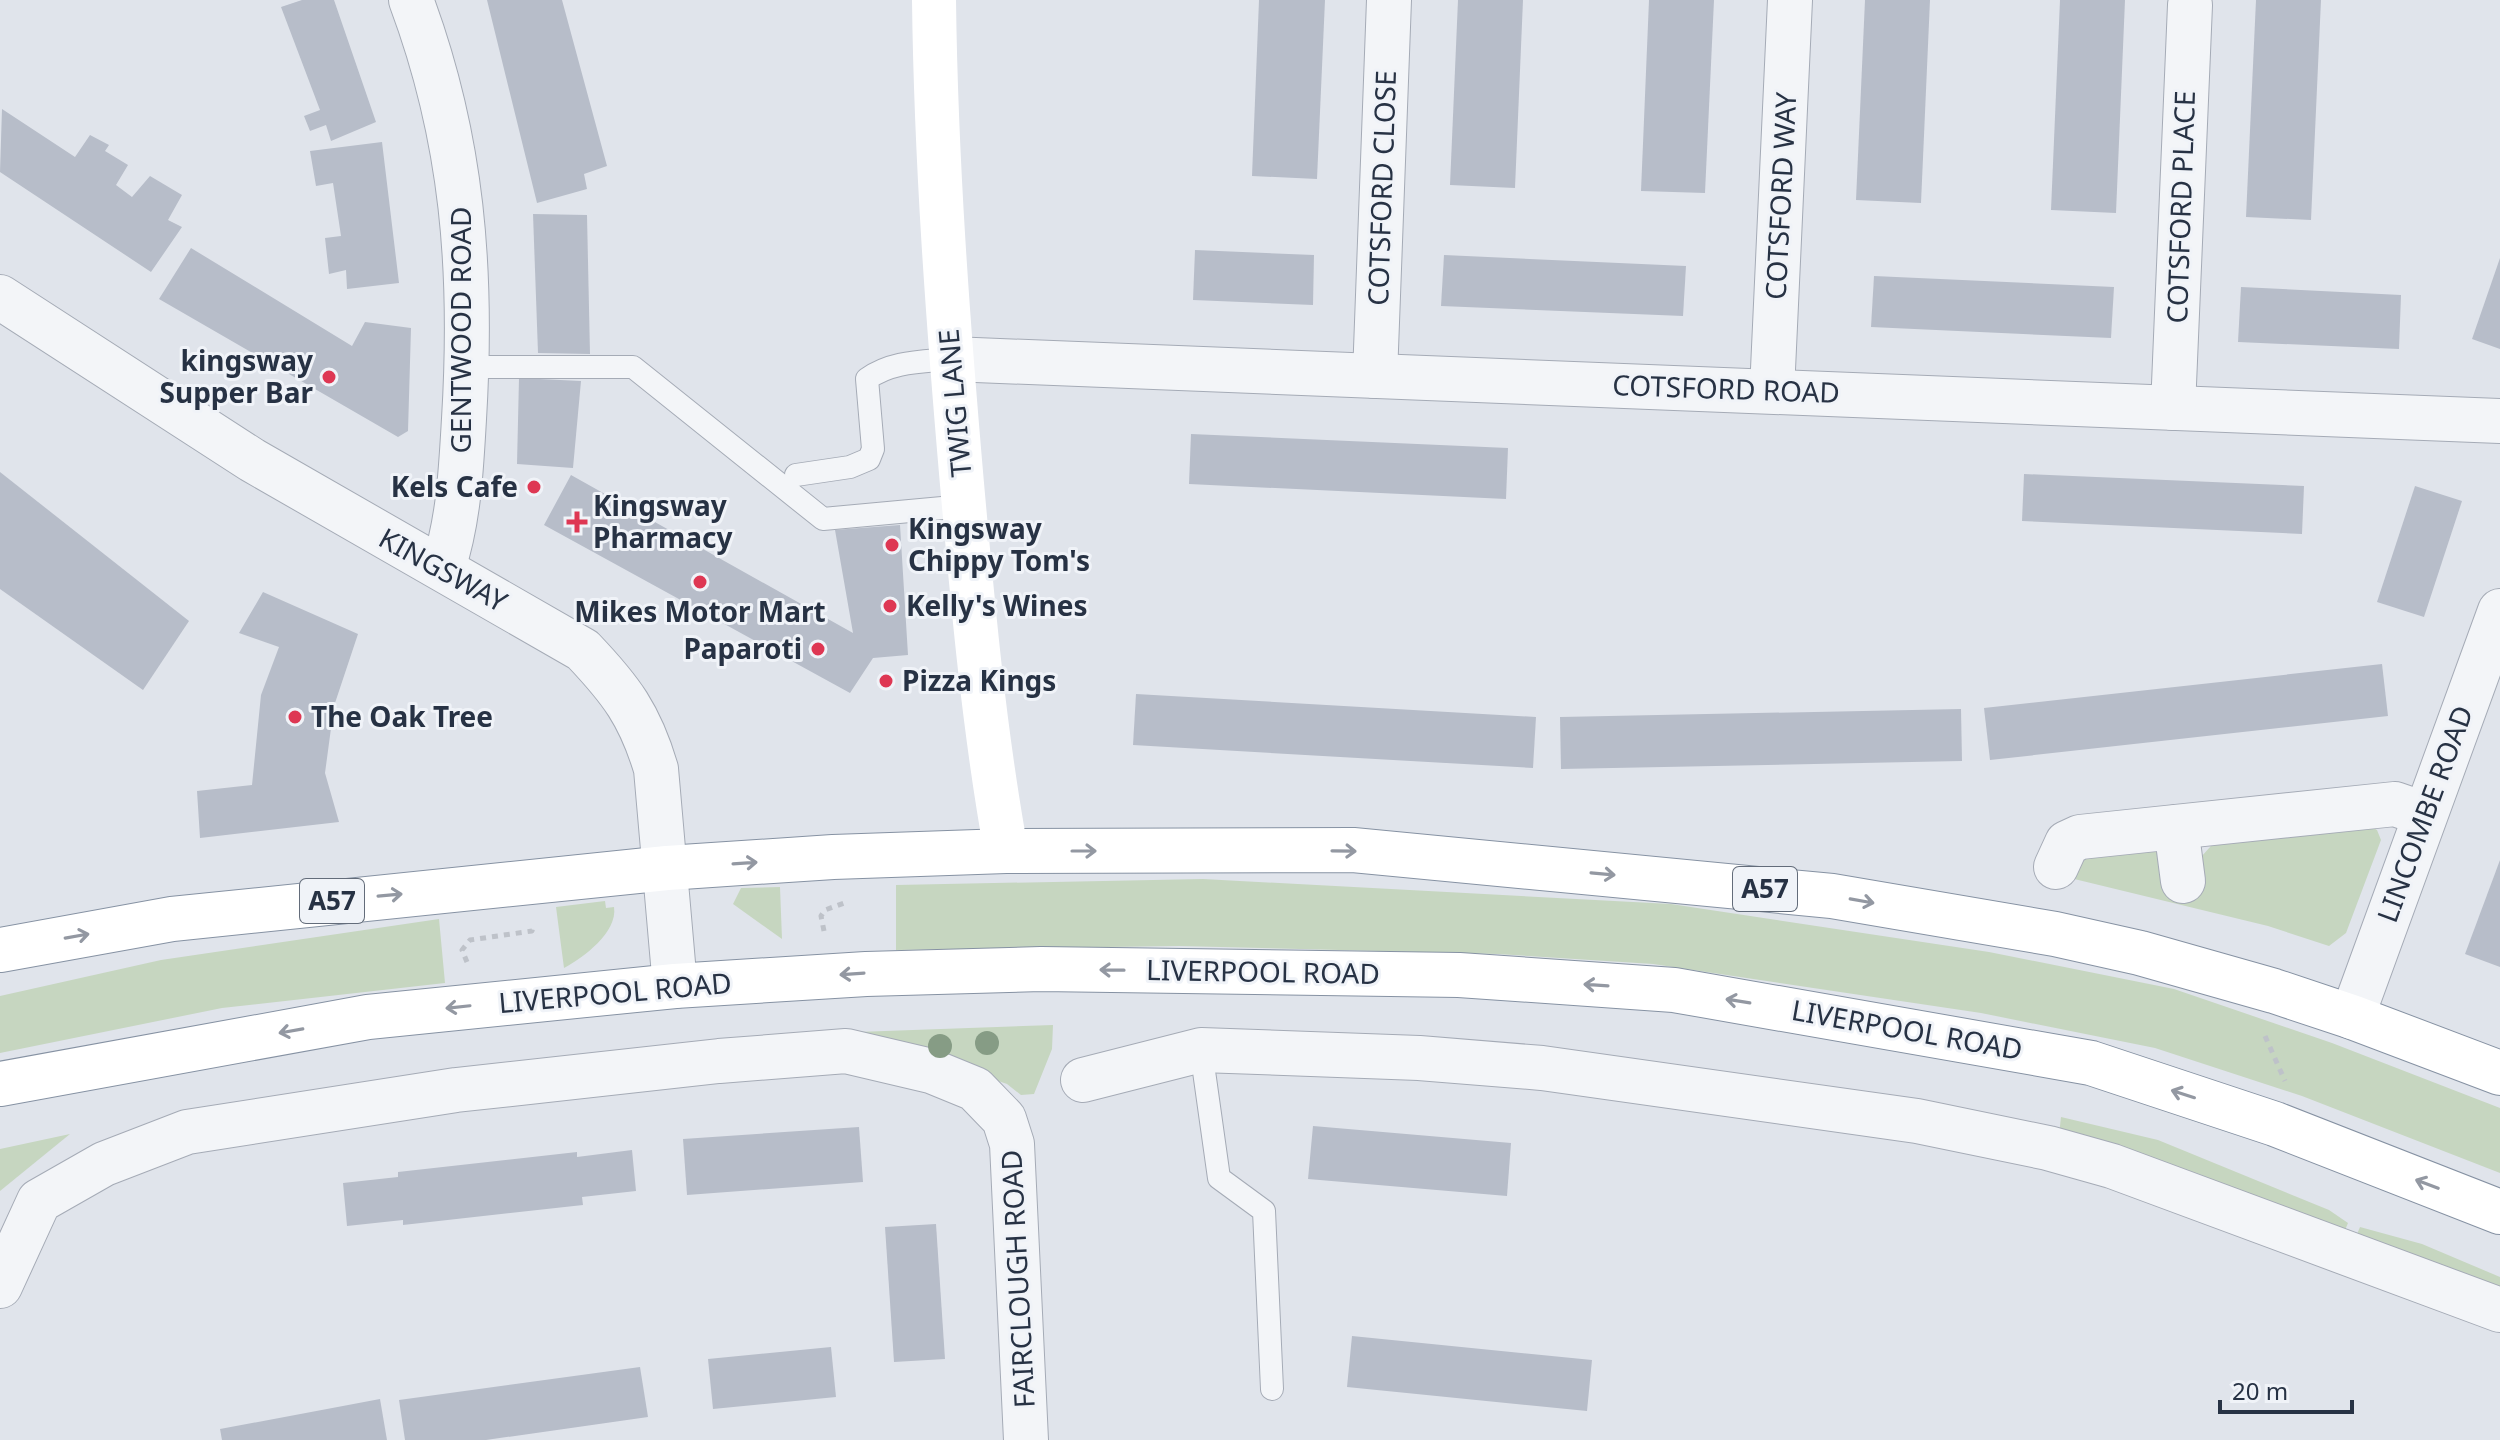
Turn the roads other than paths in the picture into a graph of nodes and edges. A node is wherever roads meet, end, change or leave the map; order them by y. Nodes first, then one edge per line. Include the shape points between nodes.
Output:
1 (411, 0) edge
2 (934, 0) edge
3 (1389, 0) edge
4 (1790, 0) edge
5 (2190, 5) dead end
6 (0, 297) edge
7 (951, 359) junction
8 (467, 367) junction
9 (1375, 376) junction
10 (1772, 391) junction
11 (2173, 408) junction
12 (2500, 421) edge
13 (796, 475) dead end
14 (964, 506) junction
15 (443, 568) junction
16 (2500, 611) edge
17 (2482, 715) edge
18 (2424, 814) junction
19 (2176, 827) junction
20 (1006, 851) junction
21 (2056, 867) dead end
22 (667, 868) junction
23 (2183, 881) dead end
24 (0, 950) edge
25 (675, 986) junction
26 (2352, 1017) junction
27 (1201, 1050) junction
28 (2500, 1073) edge
29 (1083, 1080) dead end
30 (0, 1084) edge
31 (2500, 1212) edge
32 (0, 1286) edge
33 (2500, 1310) edge
34 (1272, 1389) dead end
35 (1026, 1440) edge

1 - 8 street, GENTWOOD ROAD via 435,71 460,184
2 - 7 main road, TWIG LANE via 936,135
3 - 9 street, COTSFORD CLOSE
4 - 10 street, COTSFORD WAY
5 - 11 street, COTSFORD PLACE
6 - 15 street, KINGSWAY via 252,460
7 - 9 street, COTSFORD ROAD
7 - 13 lane via 891,365 867,379 873,449 869,459
7 - 14 main road, TWIG LANE
8 - 14 lane via 633,367 823,519
8 - 15 street, GENTWOOD ROAD via 457,521
9 - 10 street, COTSFORD ROAD
10 - 11 street, COTSFORD ROAD
11 - 12 street, COTSFORD ROAD
14 - 20 main road, TWIG LANE via 988,753
15 - 22 street, KINGSWAY via 583,650 622,691 656,769
16 - 17 street, LINCOMBE ROAD
17 - 18 street, LINCOMBE ROAD
18 - 19 street via 2395,804
18 - 26 street, LINCOMBE ROAD
19 - 21 street via 2080,837 2067,843
19 - 23 street
22 -> 20 main road, A57
20 -> 26 main road, A57 via 1353,850 1832,896 2140,953
24 -> 22 main road, A57 via 172,919
22 - 25 street, KINGSWAY
25 -> 30 main road, LIVERPOOL ROAD via 368,1017
31 -> 25 main road, LIVERPOOL ROAD via 2275,1124 2091,1063 1674,990 1459,975 1041,969
26 - 28 main road, A57
27 - 29 street
27 - 33 street via 1542,1068 1917,1121 2112,1166
27 - 34 lane via 1219,1178 1264,1211
32 - 35 street, FAIRCLOUGH ROAD via 39,1201 104,1164 187,1132 456,1090 846,1051 931,1071 975,1089 1004,1119 1012,1144

